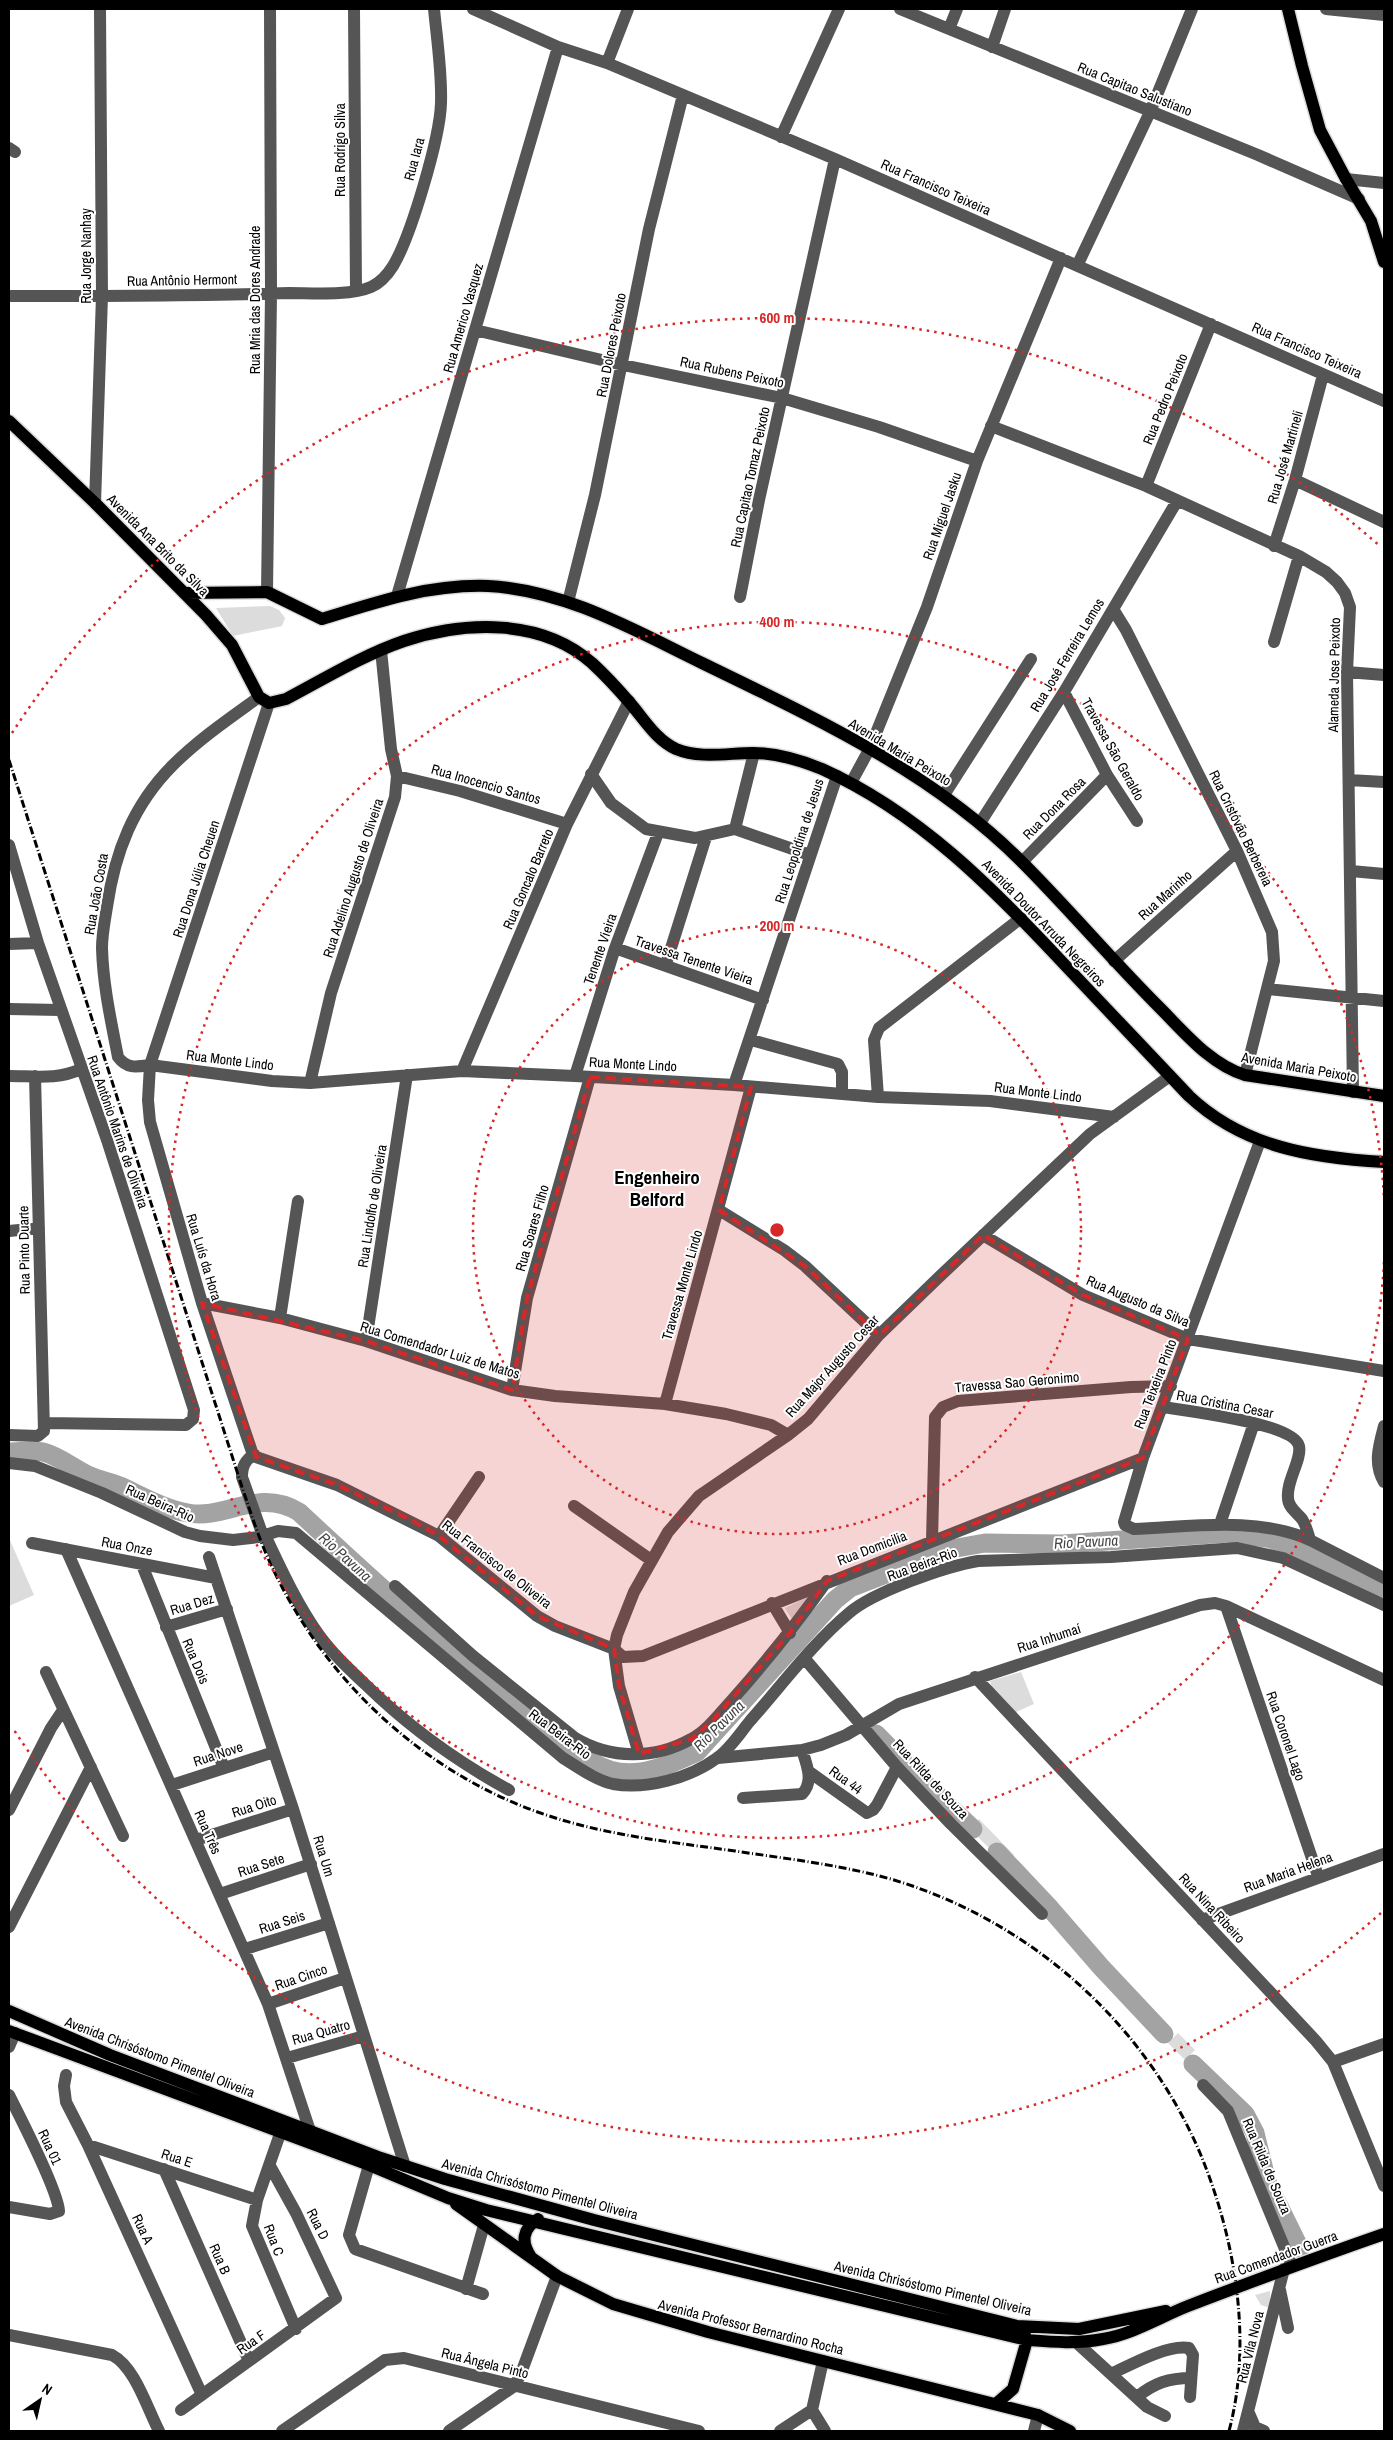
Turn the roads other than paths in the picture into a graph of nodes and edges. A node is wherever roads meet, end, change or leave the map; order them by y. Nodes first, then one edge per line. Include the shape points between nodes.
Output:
1 (100, 9) edge
2 (270, 9) edge
3 (354, 9) edge
4 (434, 9) edge
5 (473, 9) edge
6 (628, 9) edge
7 (839, 9) edge
8 (900, 9) edge
9 (957, 9) edge
10 (1005, 9) edge
11 (1192, 9) edge
12 (1288, 9) edge
13 (1326, 9) edge
14 (1384, 15) edge
15 (949, 29) junction
16 (558, 47) junction
17 (992, 47) junction
18 (607, 63) junction
19 (683, 95) junction
20 (1150, 112) junction
21 (781, 137) junction
22 (835, 158) junction
23 (1346, 179) junction
24 (1384, 182) edge
25 (1359, 199) junction
26 (1061, 258) junction
27 (1384, 262) edge
28 (1078, 264) junction
29 (356, 291) junction
30 (271, 294) junction
31 (9, 296) edge
32 (102, 296) junction
33 (1211, 324) junction
34 (475, 330) junction
35 (623, 365) junction
36 (1323, 375) junction
37 (782, 398) junction
38 (1384, 400) edge
39 (9, 421) edge
40 (991, 426) junction
41 (977, 461) junction
42 (1294, 480) junction
43 (1146, 486) junction
44 (1177, 501) junction
45 (95, 503) junction
46 (1384, 522) edge
47 (1274, 546) junction
48 (1299, 556) junction
49 (267, 592) junction
50 (186, 593) junction
51 (397, 596) junction
52 (740, 597) dead end
53 (568, 602) junction
54 (1112, 609) junction
55 (1274, 642) dead end
56 (381, 650) junction
57 (1031, 659) dead end
58 (1347, 672) junction
59 (1384, 675) edge
60 (1064, 692) junction
61 (264, 700) junction
62 (629, 702) junction
63 (870, 748) junction
64 (754, 753) junction
65 (592, 774) junction
66 (1107, 775) junction
67 (397, 776) junction
68 (837, 776) junction
69 (1349, 780) junction
70 (1384, 782) edge
71 (851, 783) junction
72 (944, 796) junction
73 (1137, 821) dead end
74 (980, 823) junction
75 (567, 824) junction
76 (735, 829) junction
77 (658, 833) junction
78 (706, 837) junction
79 (9, 845) edge
80 (1237, 851) junction
81 (810, 855) junction
82 (1022, 862) junction
83 (1351, 871) junction
84 (1384, 874) edge
85 (1021, 918) junction
86 (38, 943) junction
87 (9, 944) edge
88 (615, 948) junction
89 (1114, 961) junction
90 (666, 964) junction
91 (1268, 989) junction
92 (1352, 998) junction
93 (763, 1000) junction
94 (1384, 1000) edge
95 (9, 1009) edge
96 (60, 1010) junction
97 (750, 1040) junction
98 (150, 1065) junction
99 (81, 1069) junction
100 (462, 1071) junction
101 (407, 1075) junction
102 (1244, 1075) junction
103 (9, 1076) edge
104 (35, 1076) junction
105 (575, 1076) junction
106 (1170, 1076) junction
107 (590, 1077) junction
108 (310, 1083) junction
109 (734, 1085) junction
110 (751, 1087) junction
111 (1353, 1092) junction
112 (842, 1094) junction
113 (1384, 1096) edge
114 (878, 1097) junction
115 (1114, 1117) junction
116 (1260, 1142) junction
117 (1384, 1162) edge
118 (298, 1200) dead end
119 (719, 1210) junction
120 (39, 1228) junction
121 (9, 1230) edge
122 (983, 1235) junction
123 (202, 1303) junction
124 (280, 1318) junction
125 (879, 1335) junction
126 (1188, 1339) junction
127 (366, 1341) junction
128 (1384, 1371) edge
129 (1171, 1386) junction
130 (512, 1390) junction
131 (665, 1404) junction
132 (1163, 1407) junction
133 (1254, 1423) junction
134 (1384, 1426) edge
135 (43, 1428) junction
136 (9, 1435) edge
137 (788, 1435) junction
138 (253, 1453) junction
139 (1143, 1458) junction
140 (9, 1463) edge
141 (479, 1476) dead end
142 (1384, 1482) edge
143 (574, 1506) dead end
144 (1220, 1524) junction
145 (264, 1535) junction
146 (439, 1536) junction
147 (1310, 1540) junction
148 (932, 1541) junction
149 (32, 1543) dead end
150 (66, 1549) junction
151 (208, 1557) dead end
152 (651, 1560) junction
153 (142, 1565) junction
154 (216, 1578) junction
155 (1384, 1578) edge
156 (827, 1581) junction
157 (395, 1586) dead end
158 (772, 1603) junction
159 (1384, 1605) edge
160 (1226, 1606) junction
161 (227, 1609) junction
162 (166, 1627) junction
163 (790, 1633) junction
164 (614, 1649) junction
165 (805, 1659) junction
166 (46, 1672) dead end
167 (975, 1677) junction
168 (1384, 1680) edge
169 (63, 1710) junction
170 (862, 1725) junction
171 (802, 1750) junction
172 (274, 1752) junction
173 (639, 1754) junction
174 (718, 1758) junction
175 (91, 1767) junction
176 (224, 1768) junction
177 (898, 1768) junction
178 (808, 1771) junction
179 (172, 1785) junction
180 (509, 1790) dead end
181 (743, 1798) dead end
182 (294, 1809) junction
183 (9, 1810) edge
184 (123, 1836) dead end
185 (196, 1840) junction
186 (1384, 1854) edge
187 (311, 1864) junction
188 (1318, 1876) junction
189 (220, 1894) junction
190 (1042, 1914) dead end
191 (1202, 1920) junction
192 (329, 1923) junction
193 (9, 1927) edge
194 (245, 1949) junction
195 (345, 1978) junction
196 (268, 2004) junction
197 (9, 2011) edge
198 (12, 2032) edge
199 (364, 2036) junction
200 (1384, 2044) edge
201 (9, 2047) edge
202 (287, 2058) junction
203 (1333, 2062) junction
204 (66, 2074) dead end
205 (1203, 2085) dead end
206 (10, 2100) edge
207 (281, 2131) junction
208 (310, 2131) junction
209 (88, 2146) junction
210 (369, 2165) junction
211 (270, 2166) junction
212 (404, 2166) junction
213 (164, 2169) junction
214 (1384, 2186) edge
215 (448, 2198) junction
216 (257, 2200) junction
217 (9, 2207) edge
218 (583, 2217) junction
219 (532, 2223) junction
220 (484, 2225) junction
221 (1384, 2234) edge
222 (534, 2261) junction
223 (1291, 2267) junction
224 (557, 2276) junction
225 (466, 2288) junction
226 (1280, 2288) junction
227 (483, 2294) dead end
228 (336, 2296) joint
229 (1178, 2310) junction
230 (1018, 2326) junction
231 (296, 2328) junction
232 (1288, 2328) dead end
233 (9, 2335) edge
234 (1027, 2340) junction
235 (1077, 2343) junction
236 (250, 2361) junction
237 (822, 2361) junction
238 (1111, 2374) junction
239 (1191, 2378) junction
240 (513, 2387) junction
241 (1013, 2389) junction
242 (202, 2395) junction
243 (1137, 2397) junction
244 (1190, 2398) dead end
245 (997, 2403) junction
246 (181, 2410) dead end
247 (812, 2410) junction
248 (1024, 2411) junction
249 (1249, 2413) junction
250 (1038, 2414) junction
251 (1165, 2416) dead end
252 (465, 2427) edge
253 (159, 2431) edge
254 (282, 2431) edge
255 (449, 2431) edge
256 (699, 2431) edge
257 (780, 2431) edge
258 (825, 2431) edge
259 (1034, 2431) edge
260 (1070, 2431) edge
261 (1243, 2431) edge
262 (1264, 2431) edge

1 - 32 street, Rua Jorge Nanhay
2 - 30 street, Rua Mria das Dores Andrade
3 - 29 street, Rua Rodrigo Silva
4 - 29 street, Rua Iara via 441,104 422,185 392,266 372,286
5 - 16 street, Rua Francisco Teixeira
6 - 18 street
7 - 21 street
8 - 15 street, Rua Capitao Salustiano
9 - 15 street
10 - 17 street
11 - 20 street
12 - 23 main road via 1320,130
13 - 14 street
15 - 17 street, Rua Capitao Salustiano
16 - 18 street, Rua Francisco Teixeira
16 - 34 street, Rua Americo Vasquez
17 - 20 street, Rua Capitao Salustiano
18 - 19 street, Rua Francisco Teixeira
19 - 21 street, Rua Francisco Teixeira
19 - 35 street, Rua Dolores Peixoto via 650,229
20 - 25 street, Rua Capitao Salustiano
20 - 28 street
21 - 22 street, Rua Francisco Teixeira
22 - 26 street, Rua Francisco Teixeira
22 - 37 street, Rua Capitao Tomaz Peixoto
23 - 24 street
23 - 25 main road
25 - 27 main road via 1374,228
26 - 28 street, Rua Francisco Teixeira
26 - 40 street, Rua Miguel Jasku
28 - 33 street, Rua Francisco Teixeira
29 - 30 street, Rua Antônio Hermont
30 - 32 street, Rua Antônio Hermont
30 - 49 street, Rua Mria das Dores Andrade
31 - 32 street, Rua Antônio Hermont
32 - 45 street, Rua Jorge Nanhay
33 - 36 street, Rua Francisco Teixeira
33 - 43 street, Rua Pedro Peixoto
34 - 35 street, Rua Rubens Peixoto
34 - 51 street, Rua Americo Vasquez
35 - 37 street, Rua Rubens Peixoto
35 - 53 street, Rua Dolores Peixoto
36 - 38 street, Rua Francisco Teixeira
36 - 42 street, Rua José Martineli
37 - 41 street, Rua Rubens Peixoto
37 - 52 street, Rua Capitao Tomaz Peixoto
39 - 45 main road, Avenida Ana Brito da Silva
40 - 41 street, Rua Miguel Jasku
40 - 43 street, Alameda Jose Peixoto
41 - 63 street, Rua Miguel Jasku via 927,606
42 - 46 street
42 - 47 street, Rua José Martineli
43 - 44 street, Alameda Jose Peixoto
44 - 47 street, Alameda Jose Peixoto
44 - 54 street, Rua José Ferreira Lemos
45 - 50 main road, Avenida Ana Brito da Silva
47 - 48 street, Alameda Jose Peixoto
48 - 55 street
48 - 58 street, Alameda Jose Peixoto via 1326,572 1345,593 1350,607
49 - 50 main road
49 - 51 main road, Avenida Maria Peixoto via 322,619
50 - 61 main road, Avenida Ana Brito da Silva via 232,645
51 - 53 main road, Avenida Maria Peixoto via 428,590 489,586 524,590
53 - 63 main road, Avenida Maria Peixoto via 632,630
54 - 60 street, Rua José Ferreira Lemos
54 - 80 street, Rua Cristóvão Berbereia via 1126,630
56 - 61 main road, Avenida Doutor Arruda Negreiros via 286,699
56 - 62 main road, Avenida Doutor Arruda Negreiros via 446,630 484,627 532,632 579,653
56 - 67 street, Rua Adelino Augusto de Oliveira
57 - 72 street
58 - 59 street
58 - 69 street, Alameda Jose Peixoto
60 - 66 street, Travessa São Geraldo
60 - 74 street, Rua José Ferreira Lemos
61 - 98 street, Rua Dona Júlia Cheuen
61 - 98 street, Rua João Costa via 224,722 173,765 137,812 120,844 111,879 102,946 107,999 118,1057 134,1068
62 - 64 main road, Avenida Doutor Arruda Negreiros via 657,735 677,749 705,754
62 - 65 street, Rua Goncalo Barreto
63 - 71 street, Rua Miguel Jasku
63 - 72 main road, Avenida Maria Peixoto
64 - 68 main road, Avenida Doutor Arruda Negreiros via 790,758
64 - 76 street
65 - 75 street, Rua Goncalo Barreto
65 - 77 street via 620,812
66 - 73 street, Travessa São Geraldo
66 - 82 street, Rua Dona Rosa
67 - 75 street, Rua Inocencio Santos
67 - 108 street, Rua Adelino Augusto de Oliveira via 393,806 331,993
68 - 71 main road, Avenida Doutor Arruda Negreiros
68 - 81 street, Rua Leopoldina de Jesus
69 - 70 street
69 - 83 street, Alameda Jose Peixoto
71 - 85 main road, Avenida Doutor Arruda Negreiros via 935,839
72 - 74 main road, Avenida Maria Peixoto
74 - 82 main road, Avenida Maria Peixoto
75 - 100 street, Rua Goncalo Barreto
76 - 78 street
76 - 81 street
77 - 78 street
77 - 88 street, Tenente Vieira
78 - 90 street
79 - 86 street, Rua Antônio Marins de Oliveira
80 - 89 street, Rua Marinho
80 - 91 street, Rua Cristóvão Berbereia via 1272,932 1274,962
81 - 93 street, Rua Leopoldina de Jesus
82 - 89 main road, Avenida Maria Peixoto
83 - 84 street
83 - 92 street, Alameda Jose Peixoto
85 - 106 main road, Avenida Doutor Arruda Negreiros
85 - 114 street via 880,1028 874,1040
86 - 87 street
86 - 96 street, Rua Antônio Marins de Oliveira
88 - 90 street, Travessa Tenente Vieira
88 - 105 street, Tenente Vieira
89 - 102 main road, Avenida Maria Peixoto via 1209,1055
90 - 93 street, Travessa Tenente Vieira
91 - 92 street
91 - 102 street, Rua Cristóvão Berbereia
92 - 94 street
92 - 111 street, Alameda Jose Peixoto
93 - 97 street, Rua Leopoldina de Jesus
95 - 96 street
96 - 99 street, Rua Antônio Marins de Oliveira
97 - 109 street, Rua Leopoldina de Jesus
97 - 112 street via 838,1064 842,1072
98 - 108 street, Rua Monte Lindo
98 - 123 street, Rua Luís da Hora via 150,1122
99 - 104 street via 56,1077
99 - 135 street, Rua Antônio Marins de Oliveira via 194,1410 193,1419 186,1425
100 - 101 street, Rua Monte Lindo
100 - 105 street, Rua Monte Lindo
101 - 108 street, Rua Monte Lindo
101 - 127 street, Rua Lindolfo de Oliveira
102 - 111 main road, Avenida Maria Peixoto
103 - 104 street
104 - 120 street, Rua Pinto Duarte
105 - 107 street, Rua Monte Lindo
106 - 115 street, Rua Major Augusto Cesar
106 - 116 main road, Avenida Doutor Arruda Negreiros via 1202,1108
107 - 109 street, Rua Monte Lindo
107 - 130 street, Rua Soares Filho via 528,1298
109 - 110 street, Rua Monte Lindo
110 - 112 street, Rua Monte Lindo
110 - 119 street, Travessa Monte Lindo
111 - 113 main road, Avenida Maria Peixoto
112 - 114 street, Rua Monte Lindo
114 - 115 street, Rua Monte Lindo via 990,1100
115 - 122 street, Rua Major Augusto Cesar via 1090,1134
116 - 117 main road, Avenida Doutor Arruda Negreiros via 1291,1152
116 - 126 street, Rua Teixeira Pinto
118 - 124 street
119 - 125 street via 805,1266
119 - 131 street, Travessa Monte Lindo
120 - 121 street
120 - 135 street, Rua Pinto Duarte
122 - 125 street, Rua Major Augusto Cesar
122 - 126 street, Rua Augusto da Silva via 1083,1296
123 - 124 street, Rua Comendador Luiz de Matos
123 - 138 street, Rua Luís da Hora
124 - 127 street, Rua Comendador Luiz de Matos
125 - 137 street, Rua Major Augusto Cesar via 818,1409
126 - 128 street, Rua Augusto da Silva
126 - 129 street, Rua Teixeira Pinto
127 - 130 street, Rua Comendador Luiz de Matos
129 - 132 street, Rua Teixeira Pinto
129 - 148 street, Travessa Sao Geronimo via 958,1401 943,1407 935,1417
130 - 131 street, Rua Comendador Luiz de Matos
131 - 137 street, Rua Comendador Luiz de Matos via 752,1419 771,1424
132 - 133 street, Rua Cristina Cesar
132 - 139 street, Rua Teixeira Pinto
133 - 144 street
133 - 147 street, Rua Cristina Cesar via 1280,1431 1297,1441 1299,1452 1288,1500 1303,1520
134 - 142 street via 1377,1461
135 - 136 street via 33,1436
137 - 152 street, Rua Major Augusto Cesar via 699,1496 668,1532
138 - 145 street via 245,1460 242,1469
138 - 146 street, Rua Francisco de Oliveira via 259,1458 336,1485
139 - 144 street, Rua Teixeira Pinto via 1125,1526 1134,1529
139 - 148 street, Rua Domicilia
140 - 145 street, Rua Beira-Rio via 35,1466 185,1532 217,1540
141 - 146 street
143 - 152 street
144 - 147 street via 1286,1532
145 - 174 street, Rua Beira-Rio via 289,1531 308,1542 488,1697 563,1758 587,1773 612,1784 663,1782
145 - 180 street via 300,1606 338,1658 384,1703 437,1746
146 - 164 street, Rua Francisco de Oliveira via 537,1616
147 - 155 street
148 - 156 street, Rua Domicilia
149 - 150 street, Rua Onze
150 - 153 street, Rua Onze
150 - 179 street, Rua Três
151 - 154 street, Rua Um
152 - 164 street, Rua Major Augusto Cesar via 634,1592
153 - 154 street, Rua Onze
153 - 162 street, Rua Dois
154 - 161 street, Rua Um
156 - 158 street, Rua Domicilia
156 - 163 street
157 - 173 street via 473,1656 575,1738 592,1749
158 - 163 street
158 - 164 street, Rua Domicilia via 643,1656 623,1657
159 - 165 street, Rua Beira-Rio via 1282,1558 1237,1548 1111,1557 978,1561 939,1571 868,1600 837,1623
160 - 167 street, Rua Inhumaí via 1215,1603 1200,1605
160 - 168 street, Rua Inhumaí
160 - 188 street, Rua Coronel Lago
161 - 162 street, Rua Dez
161 - 172 street, Rua Um
162 - 176 street, Rua Dois
163 - 173 street via 715,1718 692,1739 670,1748
164 - 173 street, Rua Major Augusto Cesar via 619,1686
165 - 170 street, Rua Rilda de Souza
165 - 174 street, Rua Beira-Rio
166 - 169 street
167 - 170 street, Rua Inhumaí via 899,1704
167 - 191 street, Rua Nina Ribeiro
169 - 175 street
169 - 183 street
170 - 171 street, Rua Inhumaí via 835,1740
170 - 177 street, Rua Rilda de Souza
171 - 174 street, Rua Inhumaí
171 - 178 street
172 - 176 street, Rua Nove
172 - 182 street, Rua Um
175 - 184 street
175 - 193 street
176 - 179 street, Rua Nove
177 - 178 street, Rua 44 via 877,1805 867,1813
177 - 190 street, Rua Rilda de Souza
178 - 181 street via 807,1787 802,1794
179 - 185 street, Rua Três
182 - 185 street, Rua Oito
182 - 187 street, Rua Um
185 - 189 street, Rua Três
186 - 188 street, Rua Maria Helena
187 - 189 street, Rua Sete
187 - 192 street, Rua Um
188 - 191 street, Rua Maria Helena
189 - 194 street, Rua Três
191 - 203 street, Rua Nina Ribeiro
192 - 194 street, Rua Seis
192 - 195 street, Rua Um
194 - 196 street, Rua Três
195 - 196 street, Rua Cinco
195 - 199 street, Rua Um
196 - 202 street, Rua Três
197 - 208 main road, Avenida Chrisóstomo Pimentel Oliveira via 110,2055
198 - 201 street
198 - 207 main road, Avenida Chrisóstomo Pimentel Oliveira
199 - 202 street, Rua Quatro
199 - 212 street, Rua Um
200 - 203 street
202 - 208 street, Rua Três
203 - 214 street, Rua Nina Ribeiro
204 - 209 street, Rua A via 66,2102
205 - 223 street, Rua Rilda de Souza via 1228,2111
206 - 217 street, Rua 01 via 59,2204 58,2213 50,2214
207 - 210 main road, Avenida Chrisóstomo Pimentel Oliveira
207 - 211 street, Rua C
208 - 212 main road, Avenida Chrisóstomo Pimentel Oliveira
209 - 213 street, Rua E
209 - 242 street, Rua A
210 - 215 main road, Avenida Chrisóstomo Pimentel Oliveira
210 - 225 street via 348,2235 355,2249
211 - 216 street, Rua C
211 - 228 street, Rua D
212 - 218 main road, Avenida Chrisóstomo Pimentel Oliveira
213 - 216 street, Rua E
213 - 236 street, Rua B
215 - 219 main road, Avenida Chrisóstomo Pimentel Oliveira
215 - 220 main road, Avenida Professor Bernardino Rocha
216 - 231 street, Rua C via 252,2218 254,2234
218 - 219 main road via 548,2215
218 - 230 main road, Avenida Chrisóstomo Pimentel Oliveira
219 - 222 main road via 524,2236 524,2244
219 - 234 main road, Avenida Chrisóstomo Pimentel Oliveira
220 - 222 main road, Avenida Professor Bernardino Rocha
220 - 225 street
221 - 223 main road, Rua Comendador Guerra
222 - 224 main road, Avenida Professor Bernardino Rocha
223 - 226 street, Rua Vila Nova
223 - 229 main road, Rua Comendador Guerra
224 - 237 main road, Avenida Professor Bernardino Rocha via 639,2313
224 - 240 street
225 - 227 street
226 - 232 street
226 - 249 street, Rua Vila Nova
228 - 231 street, Rua F
229 - 230 main road, Avenida Chrisóstomo Pimentel Oliveira via 1079,2329
229 - 235 main road, Avenida Chrisóstomo Pimentel Oliveira via 1120,2334
230 - 234 main road
231 - 236 street, Rua F
233 - 253 street via 112,2354 121,2359
234 - 235 main road, Avenida Chrisóstomo Pimentel Oliveira
234 - 241 main road
235 - 238 street
236 - 242 street, Rua F
237 - 245 main road, Avenida Professor Bernardino Rocha
237 - 247 street
238 - 239 street via 1156,2355 1189,2348 1192,2355
238 - 243 street
239 - 243 street via 1161,2382
239 - 244 street
240 - 252 street
240 - 254 street, Rua Ângela Pinto via 404,2358 392,2358
240 - 256 street, Rua Ângela Pinto
241 - 245 main road
241 - 248 main road
242 - 246 street, Rua F
243 - 251 street
245 - 248 main road, Avenida Professor Bernardino Rocha
247 - 257 street
247 - 258 street
248 - 250 main road, Avenida Professor Bernardino Rocha
249 - 261 street, Rua Vila Nova
249 - 262 street via 1255,2427
250 - 259 street
250 - 260 main road, Avenida Professor Bernardino Rocha
252 - 255 street

